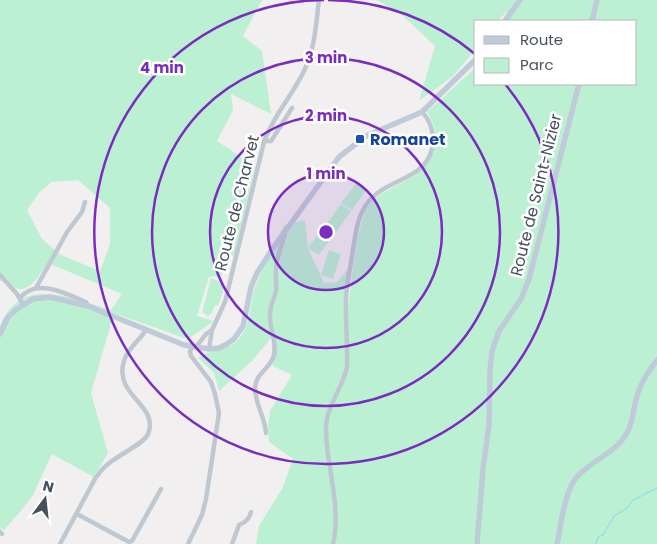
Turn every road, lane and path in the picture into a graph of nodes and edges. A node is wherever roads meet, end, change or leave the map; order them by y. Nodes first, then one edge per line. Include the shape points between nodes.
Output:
1 (319, 0) edge
2 (520, 0) edge
3 (597, 0) edge
4 (507, 20) edge
5 (592, 20) edge
6 (474, 61) edge
7 (579, 85) edge
8 (292, 108) dead end
9 (422, 112) junction
10 (264, 142) junction
11 (85, 202) dead end
12 (286, 230) junction
13 (0, 275) edge
14 (36, 288) junction
15 (22, 301) junction
16 (88, 306) junction
17 (146, 330) junction
18 (212, 330) junction
19 (0, 334) edge
20 (194, 347) junction
21 (209, 349) junction
22 (657, 360) edge
23 (266, 432) dead end
24 (161, 489) dead end
25 (252, 512) dead end
26 (77, 514) junction
27 (60, 544) edge
28 (188, 544) edge
29 (232, 544) edge
30 (333, 544) edge
31 (477, 544) edge
32 (556, 544) edge

1 - 10 street, Route de Charvet via 310,56
2 - 4 main road
3 - 5 main road
6 - 9 main road
7 - 31 main road, Route de Saint-Nizier via 529,279 492,351 489,425
8 - 10 street via 270,141
9 - 12 main road via 366,136 339,158
9 - 30 street via 432,128 429,160 416,173 378,192 366,206 357,225 346,297 347,367 329,411 326,430 337,520
10 - 18 street, Route de Charvet via 225,302
11 - 14 street
12 - 21 main road via 254,278 239,333 227,344
12 - 23 street via 276,267 276,293 271,303 274,355 259,376 255,388
13 - 15 street
14 - 15 street via 27,291
14 - 16 street via 72,296
15 - 16 main road via 50,297
15 - 19 main road via 8,317
16 - 17 main road
17 - 20 main road
17 - 26 street via 126,356 122,374 125,385 149,416 148,432 138,444 102,467
18 - 20 street, Route de Charvet
18 - 21 street, Route de Charvet
20 - 21 main road
20 - 28 street via 190,352 211,382 218,413 206,500
22 - 32 main road via 644,376 627,433 574,480
24 - 26 street via 129,542
25 - 29 street via 245,523 239,525
26 - 27 street

